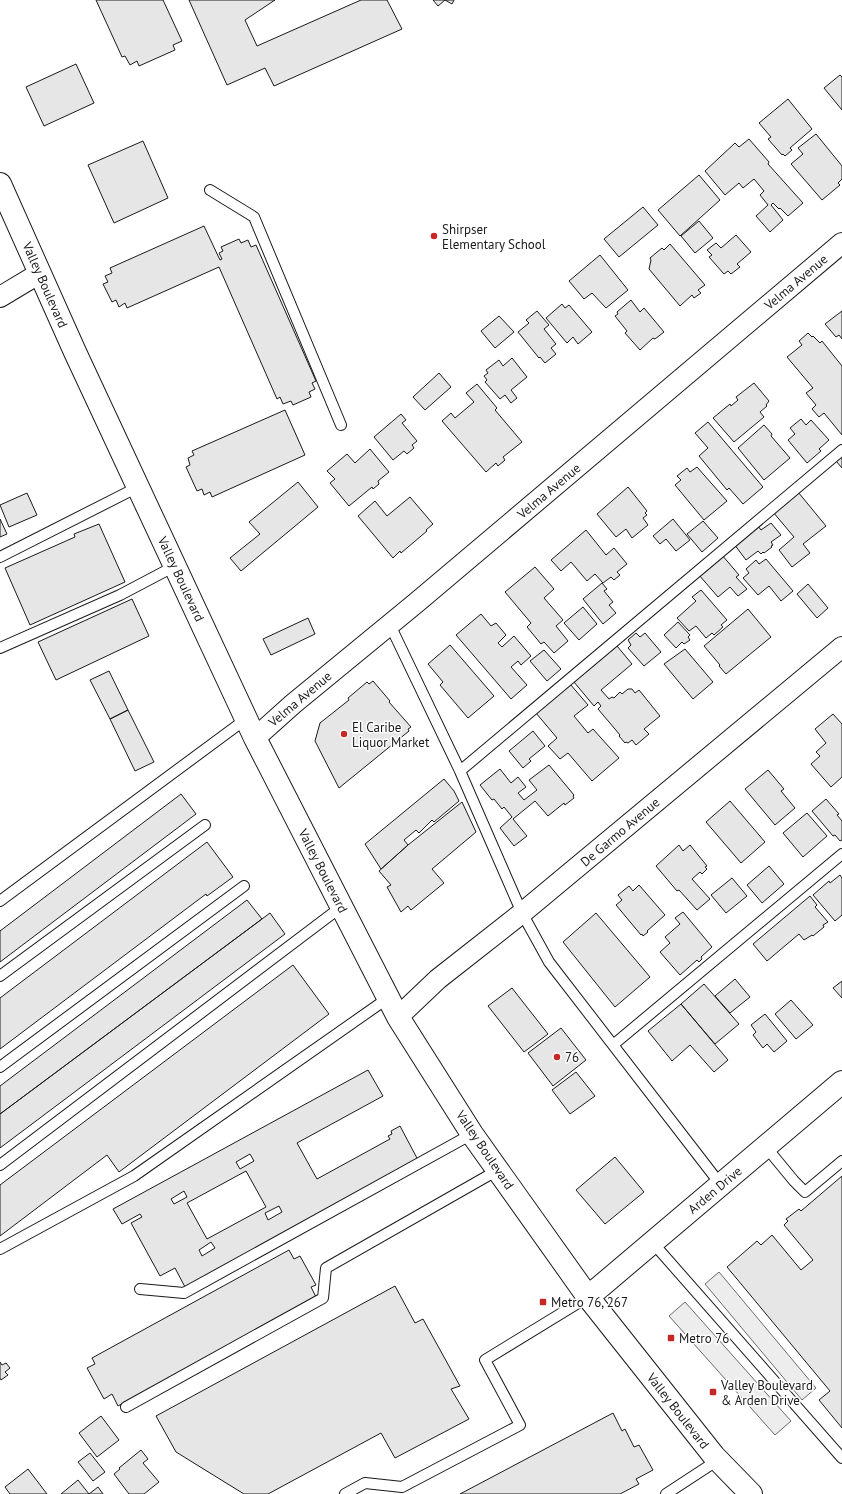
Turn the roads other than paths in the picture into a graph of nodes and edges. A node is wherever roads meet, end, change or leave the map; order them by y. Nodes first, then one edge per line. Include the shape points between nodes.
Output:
1 (0, 184) edge
2 (210, 190) dead end
3 (842, 243) edge
4 (40, 273) junction
5 (0, 297) edge
6 (341, 425) dead end
7 (842, 450) edge
8 (138, 487) junction
9 (0, 557) edge
10 (175, 566) junction
11 (390, 624) junction
12 (842, 647) edge
13 (0, 648) edge
14 (251, 729) junction
15 (460, 771) junction
16 (205, 825) dead end
17 (842, 854) edge
18 (244, 886) dead end
19 (0, 901) edge
20 (341, 907) junction
21 (522, 913) junction
22 (0, 976) edge
23 (388, 998) junction
24 (398, 1017) junction
25 (613, 1045) junction
26 (0, 1067) edge
27 (842, 1082) edge
28 (472, 1134) junction
29 (766, 1147) junction
30 (842, 1161) edge
31 (0, 1165) edge
32 (498, 1170) junction
33 (721, 1185) junction
34 (653, 1243) junction
35 (0, 1249) edge
36 (140, 1289) dead end
37 (588, 1297) junction
38 (126, 1408) dead end
39 (842, 1458) edge
40 (718, 1460) junction
41 (345, 1494) edge
42 (666, 1494) edge
43 (751, 1494) edge

1 - 4 main road, Valley Boulevard
2 - 6 lane via 254,217
3 - 11 street, Velma Avenue
4 - 5 street
4 - 8 main road, Valley Boulevard
7 - 15 lane
8 - 9 lane
8 - 10 main road, Valley Boulevard
10 - 13 lane via 120,594
10 - 14 main road, Valley Boulevard
11 - 14 street, Velma Avenue via 293,704
11 - 15 lane
12 - 21 street, De Garmo Avenue
14 - 19 lane
14 - 20 main road, Valley Boulevard
15 - 21 lane
16 - 22 lane
17 - 25 lane
18 - 26 lane
20 - 23 main road, Valley Boulevard
20 - 31 lane
21 - 24 street, De Garmo Avenue via 438,979
21 - 25 lane via 550,962
23 - 24 main road, Valley Boulevard
23 - 35 lane via 134,1176
24 - 28 main road, Valley Boulevard
25 - 33 lane
27 - 29 main road, Arden Drive
28 - 32 main road, Valley Boulevard
28 - 36 lane via 184,1292
29 - 30 lane via 805,1192
29 - 33 main road, Arden Drive
32 - 37 main road, Valley Boulevard
32 - 38 lane via 326,1268 323,1298
33 - 34 main road, Arden Drive
34 - 37 main road, Arden Drive
34 - 39 lane
37 - 40 main road, Valley Boulevard
37 - 41 lane via 485,1360 520,1425 402,1487 365,1483
40 - 42 lane
40 - 43 main road, Valley Boulevard

